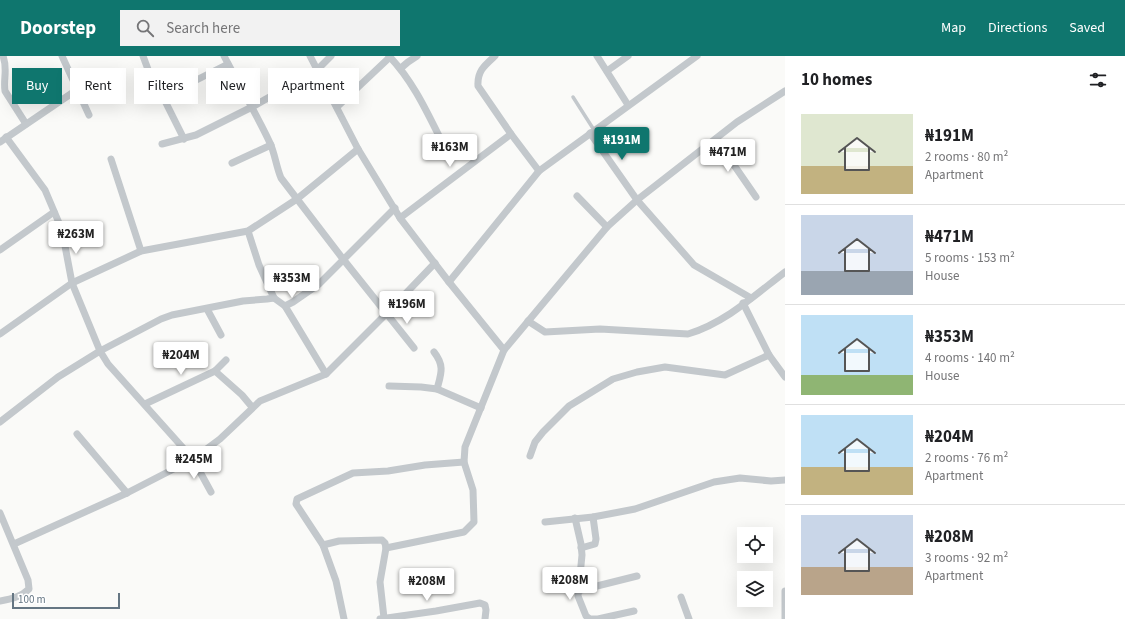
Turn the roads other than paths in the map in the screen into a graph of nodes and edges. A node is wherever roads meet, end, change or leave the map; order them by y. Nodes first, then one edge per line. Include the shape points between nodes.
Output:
1 (3, 56) edge
2 (143, 56) edge
3 (224, 56) edge
4 (310, 56) edge
5 (331, 56) edge
6 (417, 56) edge
7 (495, 56) edge
8 (597, 56) edge
9 (628, 56) edge
10 (697, 56) edge
11 (64, 57) edge
12 (390, 57) edge
13 (228, 64) junction
14 (148, 68) edge
15 (316, 68) edge
16 (319, 68) edge
17 (401, 68) junction
18 (70, 71) edge
19 (607, 71) junction
20 (198, 79) edge
21 (785, 91) edge
22 (70, 94) edge
23 (573, 97) dead end
24 (268, 98) edge
25 (84, 104) edge
26 (166, 104) edge
27 (335, 104) edge
28 (628, 105) junction
29 (252, 107) junction
30 (337, 107) junction
31 (89, 115) dead end
32 (26, 124) junction
33 (592, 132) junction
34 (511, 134) junction
35 (184, 139) junction
36 (716, 139) junction
37 (3, 140) edge
38 (442, 142) dead end
39 (162, 144) dead end
40 (271, 145) junction
41 (358, 149) junction
42 (111, 159) dead end
43 (232, 163) dead end
44 (539, 171) junction
45 (577, 196) dead end
46 (756, 197) dead end
47 (297, 199) junction
48 (637, 200) junction
49 (395, 208) junction
50 (54, 212) junction
51 (400, 218) junction
52 (607, 226) junction
53 (248, 231) junction
54 (0, 250) edge
55 (141, 251) junction
56 (343, 260) junction
57 (434, 263) junction
58 (785, 272) edge
59 (449, 282) junction
60 (72, 283) junction
61 (274, 298) junction
62 (751, 298) junction
63 (743, 303) junction
64 (285, 306) junction
65 (207, 309) junction
66 (386, 314) junction
67 (528, 321) junction
68 (0, 334) edge
69 (221, 335) dead end
70 (414, 348) dead end
71 (100, 350) junction
72 (504, 350) junction
73 (434, 352) dead end
74 (769, 354) junction
75 (226, 360) dead end
76 (215, 371) junction
77 (326, 374) junction
78 (785, 377) edge
79 (389, 386) dead end
80 (437, 389) junction
81 (145, 404) junction
82 (252, 407) junction
83 (481, 408) junction
84 (0, 422) edge
85 (77, 434) dead end
86 (530, 456) dead end
87 (193, 459) junction
88 (464, 462) junction
89 (785, 480) edge
90 (211, 492) dead end
91 (127, 493) junction
92 (0, 513) edge
93 (593, 517) junction
94 (575, 518) junction
95 (545, 522) dead end
96 (2, 524) edge
97 (14, 544) junction
98 (323, 545) junction
99 (386, 548) junction
100 (581, 548) junction
101 (637, 576) dead end
102 (577, 591) junction
103 (785, 591) edge
104 (681, 597) dead end
105 (0, 601) edge
106 (634, 611) dead end
107 (382, 618) edge
108 (344, 619) edge
109 (485, 619) edge
110 (689, 619) edge
111 (784, 619) edge

1 - 32 street via 6,64 5,91
2 - 14 street
3 - 13 street
4 - 15 street
5 - 16 street
6 - 17 street
7 - 34 street via 480,72 478,86
8 - 19 street
9 - 19 street
10 - 28 street
11 - 18 street
12 - 17 street
12 - 30 street
13 - 20 street
13 - 29 street
17 - 38 street
19 - 28 street
21 - 36 street
22 - 32 street
23 - 33 lane
24 - 29 street
25 - 31 street
26 - 35 street
27 - 30 street
28 - 33 street
29 - 35 street via 196,136
29 - 40 street
30 - 41 street
32 - 37 street
33 - 44 street
33 - 48 street
34 - 44 street
34 - 51 street
35 - 39 street
36 - 46 street
36 - 48 street
37 - 50 street via 45,190
40 - 43 street
40 - 47 street via 276,168
41 - 47 street
41 - 49 street
42 - 55 street
44 - 59 street
45 - 52 street
47 - 53 street
47 - 56 street
48 - 52 street
48 - 62 street via 694,265
49 - 51 street
49 - 56 street
50 - 54 street
50 - 60 street via 62,230
51 - 57 street
52 - 67 street
53 - 55 street
53 - 61 street via 259,265
55 - 60 street
56 - 64 street via 319,284
56 - 66 street
57 - 59 street
57 - 66 street
58 - 62 street
59 - 72 street
60 - 68 street
60 - 71 street
61 - 64 street
61 - 65 street via 243,301
62 - 63 street
63 - 67 street via 721,320 688,334 600,329 545,332
63 - 74 street
64 - 77 street
65 - 69 street
65 - 71 street via 161,319
66 - 70 street
66 - 77 street
67 - 72 street
71 - 81 street via 108,364
71 - 84 street via 58,376
72 - 83 street
73 - 80 street via 441,362 442,370
74 - 78 street
74 - 86 street via 724,375 665,367 612,379 569,406 535,442
75 - 76 street
76 - 81 street
76 - 82 street
77 - 82 street via 265,398
79 - 80 street
80 - 83 street
81 - 87 street
82 - 87 street via 220,440
83 - 88 street via 465,447
85 - 91 street
87 - 90 street
87 - 91 street
88 - 98 street via 353,473 300,496 296,504
88 - 99 street via 473,490 474,522 469,528 464,532
89 - 93 street via 740,478 714,482 635,508
91 - 97 street
92 - 96 street
93 - 94 street
93 - 100 street via 595,544
94 - 95 street
94 - 100 street
96 - 97 street
97 - 105 street via 29,589 12,599
98 - 99 street via 338,541 382,540
98 - 108 street via 336,581
99 - 107 street via 380,582
100 - 102 street
101 - 102 street
102 - 106 street via 586,616 590,618 598,619
103 - 111 street
104 - 110 street
107 - 109 street via 480,603 485,605

